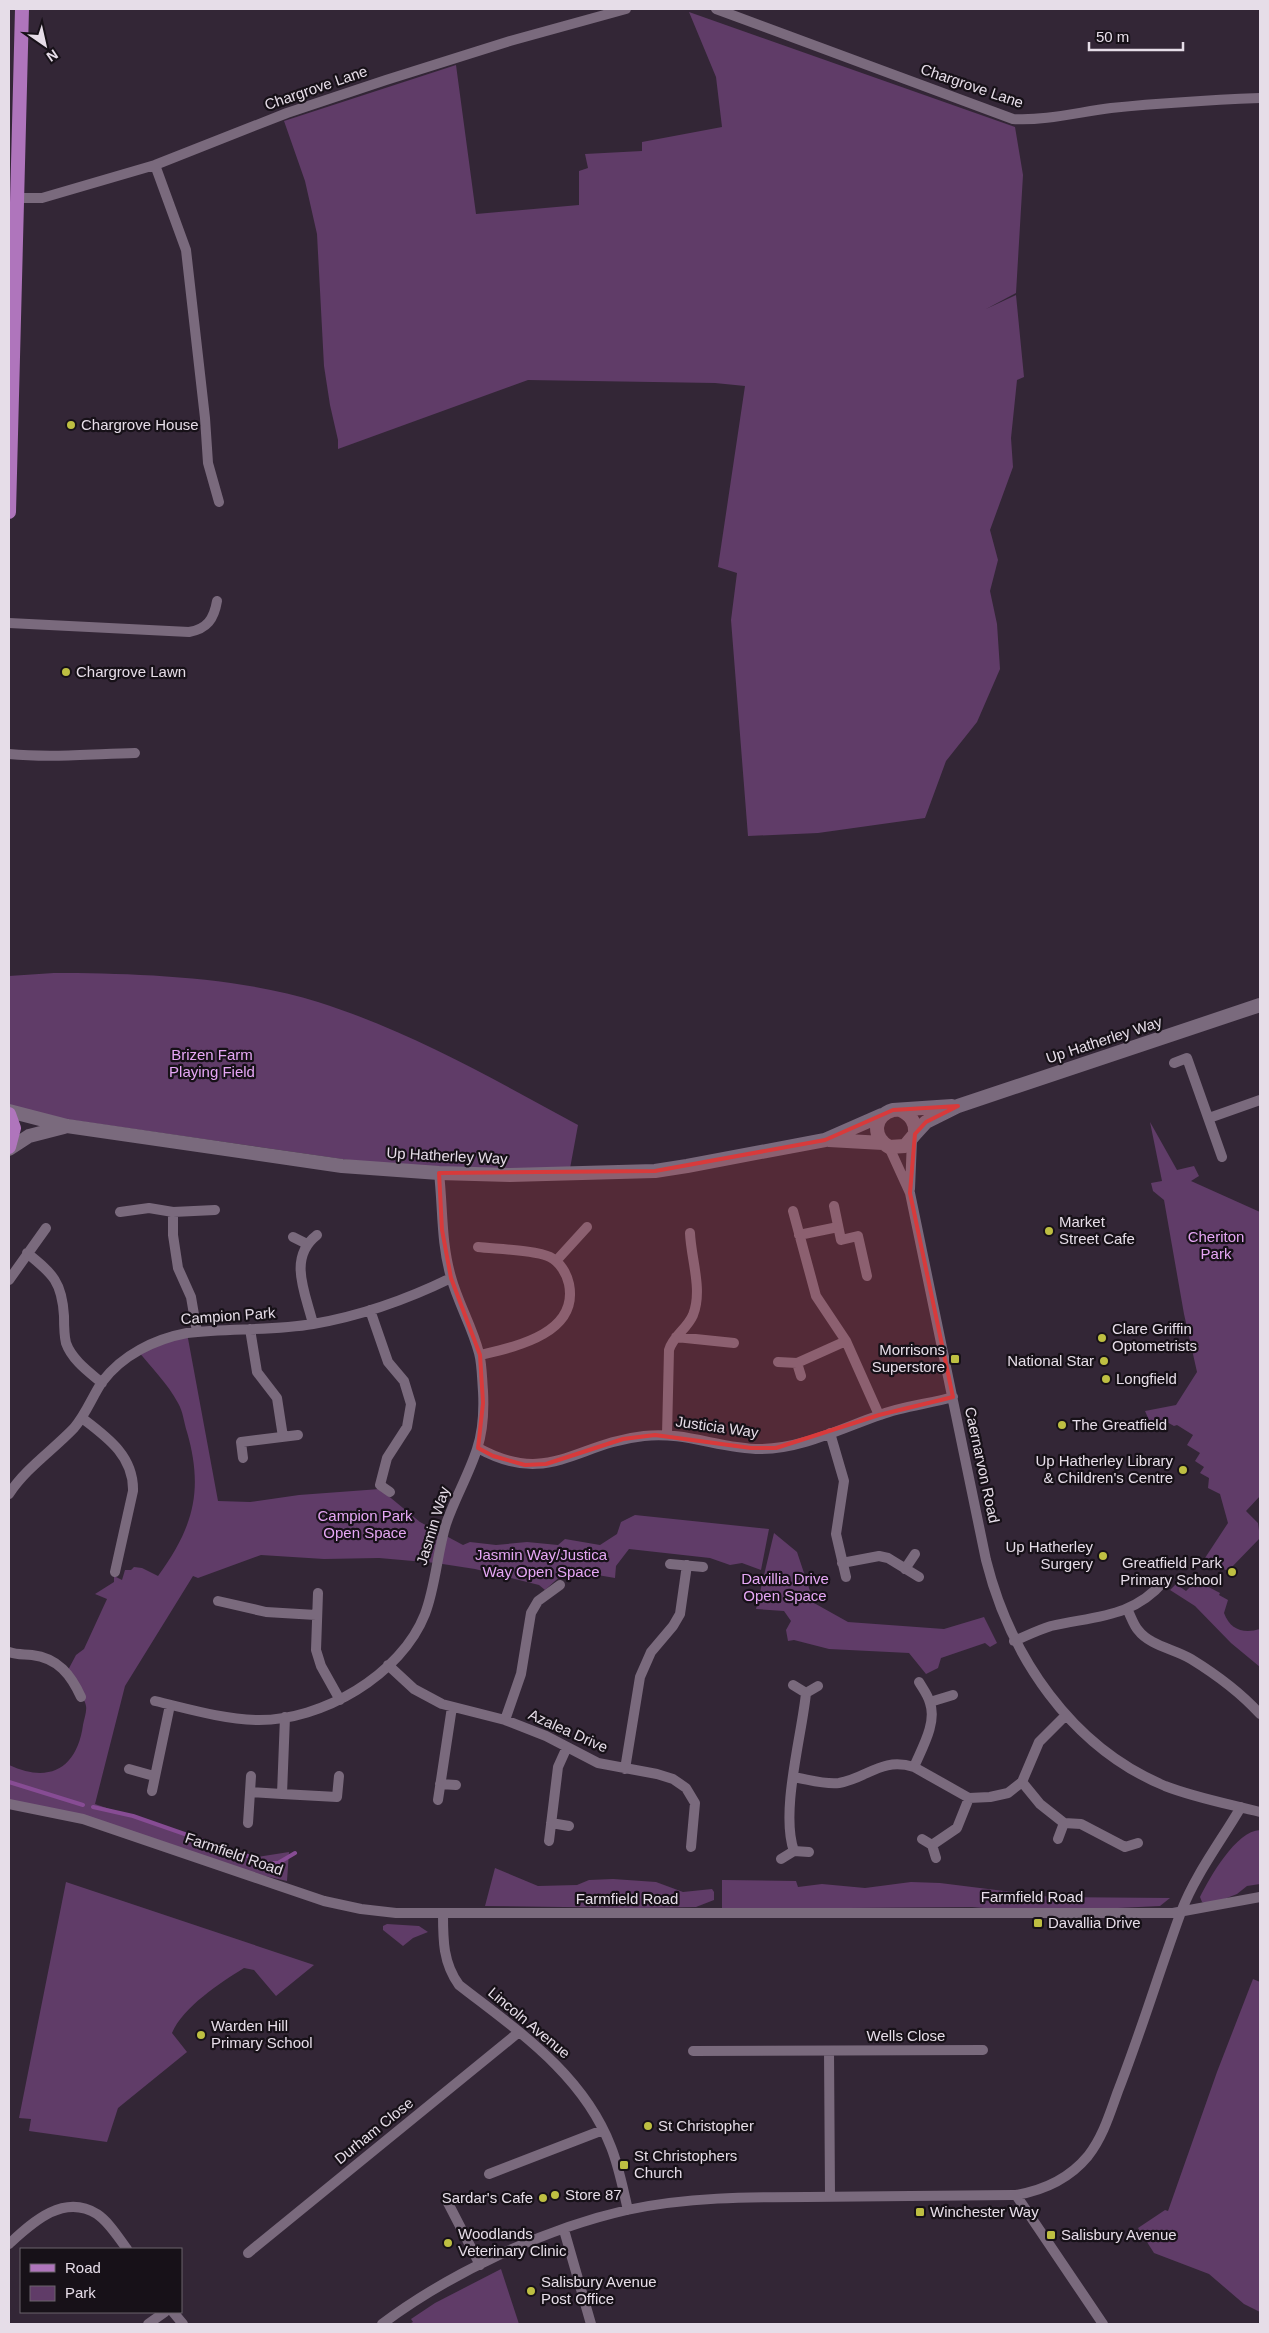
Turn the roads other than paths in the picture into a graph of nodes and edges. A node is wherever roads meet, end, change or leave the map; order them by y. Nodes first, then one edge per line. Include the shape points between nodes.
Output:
1 (22, 9) edge
2 (626, 9) edge
3 (716, 9) edge
4 (1260, 98) edge
5 (155, 165) junction
6 (18, 198) junction
7 (220, 502) dead end
8 (9, 512) edge
9 (216, 601) dead end
10 (9, 623) edge
11 (135, 753) dead end
12 (9, 754) edge
13 (1260, 1005) edge
14 (1174, 1063) dead end
15 (1260, 1100) edge
16 (958, 1106) junction
17 (900, 1110) junction
18 (9, 1112) edge
19 (882, 1115) junction
20 (1209, 1118) junction
21 (67, 1126) junction
22 (913, 1137) junction
23 (825, 1140) junction
24 (886, 1145) junction
25 (9, 1148) edge
26 (1222, 1156) dead end
27 (439, 1173) junction
28 (910, 1193) junction
29 (834, 1206) dead end
30 (215, 1210) dead end
31 (793, 1211) dead end
32 (120, 1212) dead end
33 (173, 1212) junction
34 (587, 1227) dead end
35 (838, 1227) junction
36 (46, 1228) dead end
37 (690, 1233) dead end
38 (317, 1235) dead end
39 (799, 1235) junction
40 (293, 1237) dead end
41 (307, 1244) junction
42 (478, 1247) dead end
43 (27, 1253) junction
44 (556, 1262) junction
45 (866, 1276) dead end
46 (451, 1278) junction
47 (9, 1280) edge
48 (370, 1310) junction
49 (313, 1324) junction
50 (250, 1329) junction
51 (197, 1332) junction
52 (676, 1337) junction
53 (846, 1341) junction
54 (734, 1343) dead end
55 (480, 1355) junction
56 (778, 1362) dead end
57 (797, 1363) junction
58 (801, 1376) dead end
59 (102, 1383) junction
60 (953, 1397) junction
61 (879, 1415) junction
62 (82, 1418) junction
63 (830, 1433) junction
64 (298, 1435) dead end
65 (667, 1435) junction
66 (283, 1437) junction
67 (478, 1448) junction
68 (243, 1458) dead end
69 (390, 1492) dead end
70 (9, 1494) edge
71 (915, 1554) dead end
72 (842, 1563) junction
73 (670, 1564) dead end
74 (687, 1565) junction
75 (703, 1567) dead end
76 (904, 1569) junction
77 (115, 1572) dead end
78 (846, 1577) dead end
79 (919, 1577) dead end
80 (1164, 1581) dead end
81 (560, 1585) dead end
82 (318, 1593) dead end
83 (249, 1596) dead end
84 (218, 1601) dead end
85 (246, 1607) junction
86 (1127, 1609) junction
87 (316, 1615) junction
88 (1014, 1641) junction
89 (9, 1652) edge
90 (388, 1665) junction
91 (919, 1682) dead end
92 (793, 1685) dead end
93 (818, 1686) dead end
94 (806, 1693) junction
95 (953, 1695) dead end
96 (81, 1697) dead end
97 (340, 1700) junction
98 (155, 1701) dead end
99 (930, 1702) junction
100 (170, 1705) junction
101 (452, 1707) junction
102 (1066, 1714) junction
103 (1260, 1714) edge
104 (285, 1717) junction
105 (505, 1720) junction
106 (567, 1747) junction
107 (914, 1766) junction
108 (130, 1769) dead end
109 (625, 1769) junction
110 (154, 1776) junction
111 (251, 1776) dead end
112 (338, 1776) dead end
113 (793, 1777) junction
114 (1022, 1782) junction
115 (440, 1784) junction
116 (456, 1785) dead end
117 (152, 1791) dead end
118 (250, 1792) junction
119 (282, 1794) junction
120 (970, 1798) junction
121 (438, 1800) dead end
122 (9, 1804) edge
123 (1241, 1807) junction
124 (1260, 1812) edge
125 (248, 1823) dead end
126 (551, 1823) junction
127 (1064, 1823) junction
128 (570, 1826) dead end
129 (1058, 1838) dead end
130 (922, 1839) dead end
131 (549, 1841) dead end
132 (1138, 1843) dead end
133 (932, 1845) junction
134 (691, 1848) dead end
135 (794, 1851) junction
136 (809, 1852) dead end
137 (936, 1858) dead end
138 (781, 1859) dead end
139 (1260, 1897) edge
140 (1182, 1911) junction
141 (443, 1914) junction
142 (519, 2032) junction
143 (983, 2050) dead end
144 (693, 2051) dead end
145 (829, 2051) junction
146 (604, 2130) junction
147 (489, 2174) dead end
148 (1016, 2195) junction
149 (830, 2196) junction
150 (447, 2200) dead end
151 (628, 2210) junction
152 (564, 2230) junction
153 (9, 2244) edge
154 (126, 2248) edge
155 (248, 2252) dead end
156 (480, 2265) junction
157 (164, 2313) edge
158 (174, 2313) edge
159 (148, 2324) edge
160 (183, 2324) edge
161 (382, 2324) edge
162 (591, 2324) edge
163 (1103, 2324) edge

1 - 6 main road
2 - 5 street, Chargrove Lane via 510,40 386,80 287,113
3 - 4 street, Chargrove Lane via 1013,118 1027,120 1111,108
5 - 6 street, Chargrove Lane via 42,198
5 - 7 street via 186,250 208,463
6 - 8 main road
9 - 10 street via 210,622 189,632
11 - 12 street via 48,757
13 - 16 street, Up Hatherley Way
14 - 20 street via 1188,1058
15 - 20 street
16 - 17 street, Up Hatherley Way
16 - 22 street, Up Hatherley Way via 926,1122
17 - 19 street
17 - 22 street via 913,1120
18 - 21 street, Up Hatherley Way
18 - 25 main road via 14,1128
19 - 23 street, Up Hatherley Way
19 - 24 street via 876,1129
20 - 26 street
21 - 25 street, Up Hatherley Way via 30,1136
21 - 27 street, Up Hatherley Way via 342,1166
22 - 24 street via 905,1146
22 - 28 street, Caernarvon Road
23 - 24 street, Up Hatherley Way
23 - 27 street, Up Hatherley Way via 655,1171 510,1175
24 - 28 street, Caernarvon Road
27 - 46 street, Jasmin Way via 442,1230
28 - 60 street, Caernarvon Road
29 - 35 street
30 - 33 street
31 - 39 street
32 - 33 street via 149,1208
33 - 51 street via 172,1235 178,1268 191,1297
34 - 44 street
35 - 39 street
35 - 45 street via 841,1240 858,1236
36 - 43 street
37 - 52 street via 686,1254 696,1288 696,1306 689,1323
38 - 41 street
39 - 53 street via 816,1296
40 - 41 street
41 - 49 street via 302,1252 300,1268
42 - 44 street via 544,1255
43 - 47 street
43 - 59 street via 47,1269 60,1289 68,1348 76,1360
44 - 55 street via 566,1276 570,1292 567,1308 559,1322 514,1347
46 - 48 street, Campion Park
46 - 55 street, Jasmin Way
48 - 49 street, Campion Park
48 - 69 street via 388,1362 404,1381 411,1404 407,1427 387,1458 380,1485
49 - 50 street, Campion Park
50 - 51 street, Campion Park
50 - 66 street via 257,1372 277,1398
51 - 59 street, Campion Park via 173,1336 138,1351
52 - 54 street
52 - 65 street via 669,1356
53 - 57 street
53 - 61 street
55 - 67 street, Jasmin Way via 483,1403
56 - 57 street
57 - 58 street
59 - 62 street, Campion Park
60 - 61 street, Justicia Way
60 - 88 street, Caernarvon Road via 991,1580
61 - 63 street, Justicia Way
62 - 70 street, Campion Park via 22,1476
62 - 77 street via 123,1454 133,1477 133,1491
63 - 65 street, Justicia Way via 760,1449
63 - 72 street via 844,1481 836,1534
64 - 66 street
65 - 67 street, Justicia Way via 623,1439 556,1463 536,1465 504,1460
66 - 68 street via 242,1442
67 - 90 street, Jasmin Way via 447,1522 425,1613 416,1632
71 - 76 street
72 - 76 street via 879,1556
72 - 78 street
73 - 74 street
74 - 75 street
74 - 109 street via 680,1614 651,1652 640,1677
76 - 79 street
80 - 86 street via 1152,1594
81 - 105 street via 538,1601 531,1613 521,1674
82 - 87 street
83 - 85 street
84 - 85 street
85 - 87 street via 281,1614
86 - 88 street via 1049,1627
86 - 103 street via 1138,1630 1148,1640 1214,1673
87 - 97 street via 318,1658
88 - 102 street, Caernarvon Road via 1046,1691
89 - 96 street via 54,1662 67,1672
90 - 97 street, Jasmin Way
90 - 101 street, Azalea Drive via 414,1689
91 - 99 street
92 - 94 street
93 - 94 street
94 - 113 street
95 - 99 street
97 - 104 street, Jasmin Way
98 - 100 street, Jasmin Way
99 - 107 street via 931,1720
100 - 104 street, Jasmin Way via 225,1718 260,1720
100 - 110 street
101 - 105 street, Azalea Drive
101 - 115 street
102 - 114 street via 1039,1742
102 - 123 street, Caernarvon Road via 1097,1745 1140,1774 1181,1792
104 - 119 street
105 - 106 street, Azalea Drive
106 - 109 street, Azalea Drive via 598,1763
106 - 126 street via 558,1767
107 - 113 street via 887,1764 834,1783
107 - 120 street
108 - 110 street
109 - 134 street, Azalea Drive via 665,1776 690,1793 696,1812
110 - 117 street
111 - 118 street
112 - 119 street via 337,1797
113 - 135 street via 790,1840
114 - 120 street via 1008,1793
114 - 127 street via 1040,1804
115 - 116 street
115 - 121 street
118 - 119 street
118 - 125 street
120 - 133 street via 957,1828
122 - 141 street, Farmfield Road via 83,1819 324,1901 388,1912
123 - 124 street, Caernarvon Road
123 - 140 street
126 - 128 street
126 - 131 street
127 - 129 street
127 - 132 street via 1081,1824 1125,1847
130 - 133 street
133 - 137 street
135 - 136 street
135 - 138 street
139 - 140 street, Farmfield Road
140 - 141 street, Farmfield Road
140 - 148 street via 1123,2079 1096,2145 1081,2164 1062,2179 1040,2190
141 - 142 street, Lincoln Avenue via 444,1951 453,1977
142 - 146 street, Lincoln Avenue via 569,2077
142 - 155 street, Durham Close
143 - 145 street, Wells Close
144 - 145 street, Wells Close
145 - 149 street
146 - 147 street
146 - 151 street, Lincoln Avenue via 618,2167
148 - 149 street
148 - 163 street
149 - 151 street via 732,2197
150 - 156 street
151 - 152 street
152 - 156 street
152 - 162 street
153 - 154 street via 49,2212 77,2208 97,2214
156 - 161 street via 441,2285
157 - 159 street
158 - 160 street

